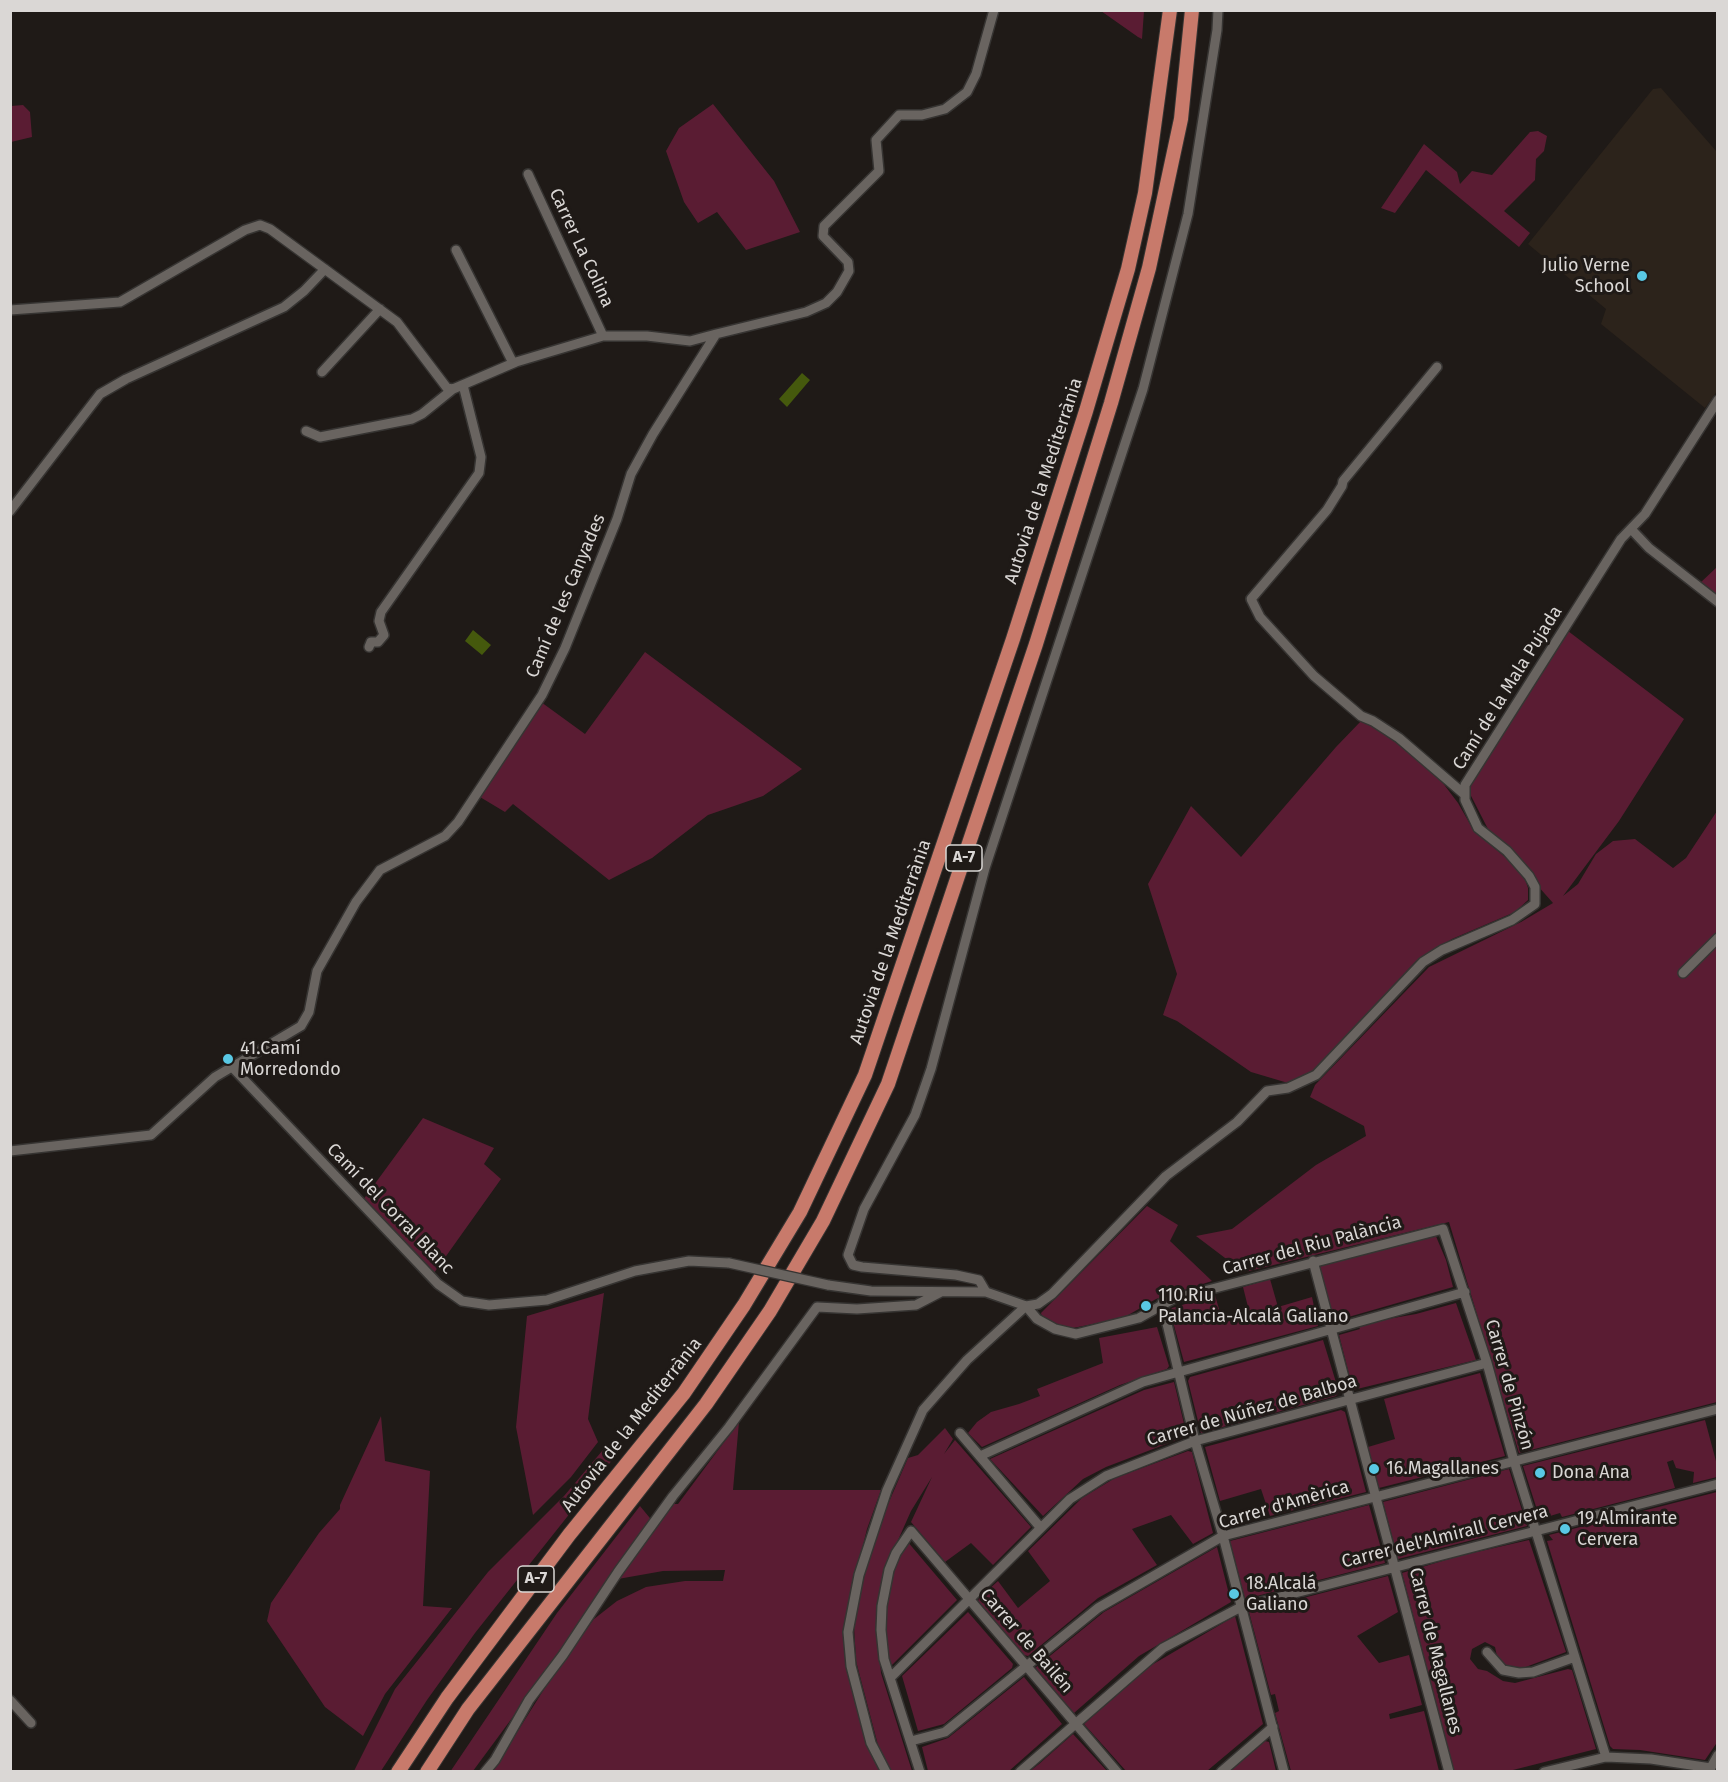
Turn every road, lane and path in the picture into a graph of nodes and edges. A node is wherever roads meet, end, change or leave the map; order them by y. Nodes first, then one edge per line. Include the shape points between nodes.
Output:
1 (993, 10) edge
2 (1170, 10) edge
3 (1192, 10) edge
4 (1218, 10) edge
5 (528, 174) dead end
6 (456, 250) dead end
7 (325, 269) junction
8 (380, 309) junction
9 (10, 310) edge
10 (716, 334) junction
11 (603, 336) junction
12 (513, 363) junction
13 (1437, 367) dead end
14 (322, 372) dead end
15 (458, 387) junction
16 (1718, 400) edge
17 (306, 431) dead end
18 (10, 511) edge
19 (1631, 530) junction
20 (1718, 602) edge
21 (369, 647) dead end
22 (1464, 794) junction
23 (1718, 938) edge
24 (1683, 974) dead end
25 (233, 1068) junction
26 (10, 1152) edge
27 (1443, 1229) joint
28 (1313, 1261) junction
29 (943, 1291) junction
30 (987, 1292) junction
31 (1465, 1292) junction
32 (1162, 1303) junction
33 (1026, 1306) junction
34 (1330, 1329) junction
35 (1487, 1363) junction
36 (1179, 1373) junction
37 (1350, 1399) junction
38 (1718, 1409) edge
39 (960, 1433) dead end
40 (1195, 1441) junction
41 (980, 1456) junction
42 (1514, 1461) junction
43 (1718, 1484) edge
44 (1374, 1497) junction
45 (1040, 1527) junction
46 (1536, 1530) junction
47 (1223, 1536) junction
48 (1396, 1566) junction
49 (968, 1599) junction
50 (1241, 1607) junction
51 (1487, 1652) dead end
52 (1575, 1657) junction
53 (1025, 1667) junction
54 (890, 1678) junction
55 (10, 1700) edge
56 (31, 1723) dead end
57 (1074, 1723) junction
58 (1273, 1727) junction
59 (911, 1741) junction
60 (1718, 1755) edge
61 (1606, 1757) junction
62 (1674, 1767) edge
63 (1710, 1770) edge
64 (398, 1772) edge
65 (427, 1772) edge
66 (485, 1772) edge
67 (886, 1772) edge
68 (920, 1772) edge
69 (1020, 1772) edge
70 (1117, 1772) edge
71 (1221, 1772) edge
72 (1284, 1772) edge
73 (1449, 1772) edge
74 (1544, 1772) edge

1 - 10 street via 976,74 967,92 945,109 899,115 876,140 879,171 824,226 823,236 848,262 849,271 837,292 826,303 806,312
2 - 64 highway, Autovia de la Mediterrània / A-7 via 1150,159 1128,269 1016,628 864,1075 800,1212 744,1305 684,1393 569,1536 447,1698
3 - 65 highway, A-7 via 1181,119 1149,268 1111,403 1036,644 888,1084 823,1221 770,1311 706,1404 468,1709
4 - 30 street via 1188,214 1143,389 985,868 931,1069 915,1115 850,1242 848,1255 853,1265 979,1280
5 - 11 street, Carrer La Colina
6 - 12 street
7 - 8 street
7 - 9 street via 260,225 120,302
7 - 18 street via 284,307 100,394
8 - 14 street
8 - 15 street via 404,329 440,381 447,388
10 - 11 street via 690,341
10 - 25 street, Camí de les Canyades via 631,474 565,648 512,744 445,836 380,870 356,902 317,971 309,1012 301,1026
11 - 12 street
12 - 15 street
13 - 22 street via 1251,599 1260,617 1314,676 1361,716 1399,738
15 - 17 street via 412,419 320,437
15 - 21 street via 480,458 479,473 381,612 379,621 384,635
16 - 19 street, Camí de la Mala Pujada
19 - 20 street via 1672,568
19 - 22 street, Camí de la Mala Pujada via 1465,785
22 - 33 street, Camí de la Mala Pujada via 1478,828 1507,851 1529,876 1536,887 1535,904 1512,920 1423,962 1316,1075 1288,1088 1267,1091 1237,1122 1166,1176 1052,1294 1038,1304
23 - 24 street
25 - 26 street, Camí de les Canyades via 215,1077 151,1135
25 - 29 street, Camí del Corral Blanc, bridge via 438,1284 462,1301 489,1305 547,1300 635,1271 689,1260 729,1263 871,1291
27 - 28 street, Carrer del Riu Palància
27 - 31 street, Carrer de Pinzón
28 - 32 street, Carrer del Riu Palància
28 - 34 street, Carrer de Magallanes
29 - 30 street, Camí del Corral Blanc
29 - 66 street via 916,1305 817,1307 618,1572 529,1700
30 - 33 street
31 - 34 street
31 - 35 street, Carrer de Pinzón
32 - 33 street, Carrer del Riu Palància via 1139,1318 1076,1334 1037,1319
32 - 36 street
33 - 67 street via 967,1360 923,1410 887,1490 859,1575 848,1632 851,1666 871,1743
34 - 36 street
34 - 37 street, Carrer de Magallanes
35 - 37 street, Carrer de Núñez de Balboa
35 - 42 street, Carrer de Pinzón
36 - 40 street
36 - 41 street via 1143,1382
37 - 40 street, Carrer de Núñez de Balboa
37 - 44 street, Carrer de Magallanes
38 - 42 street, Carrer d'Amèrica
39 - 41 street
40 - 45 street, Carrer de Núñez de Balboa via 1087,1486
40 - 47 street
41 - 45 street
42 - 44 street, Carrer d'Amèrica
42 - 46 street, Carrer de Pinzón
43 - 46 street, Carrer del'Almirall Cervera
44 - 47 street, Carrer d'Amèrica
44 - 48 street, Carrer de Magallanes
45 - 49 street, Carrer de Núñez de Balboa
46 - 48 street, Carrer del'Almirall Cervera
46 - 52 street, Carrer de Pinzón
47 - 50 street
47 - 53 street, Carrer d'Amèrica via 1098,1608
48 - 50 street, Carrer del'Almirall Cervera
48 - 73 street, Carrer de Magallanes
49 - 53 street, Carrer de Bailén
49 - 54 street, Carrer de Núñez de Balboa
49 - 54 street, Carrer de Bailén via 911,1531 889,1570 882,1606 884,1659
50 - 57 street, Carrer del'Almirall Cervera via 1163,1648
50 - 58 street
51 - 52 street via 1503,1670 1519,1673
52 - 61 street, Carrer de Pinzón
53 - 57 street, Carrer de Bailén
53 - 59 street, Carrer d'Amèrica via 945,1732
54 - 59 street
55 - 56 street
57 - 69 street, Carrer del'Almirall Cervera
57 - 70 street, Carrer de Bailén
58 - 71 street
58 - 72 street
59 - 68 street
60 - 63 street
61 - 62 street
61 - 74 street
62 - 63 street

